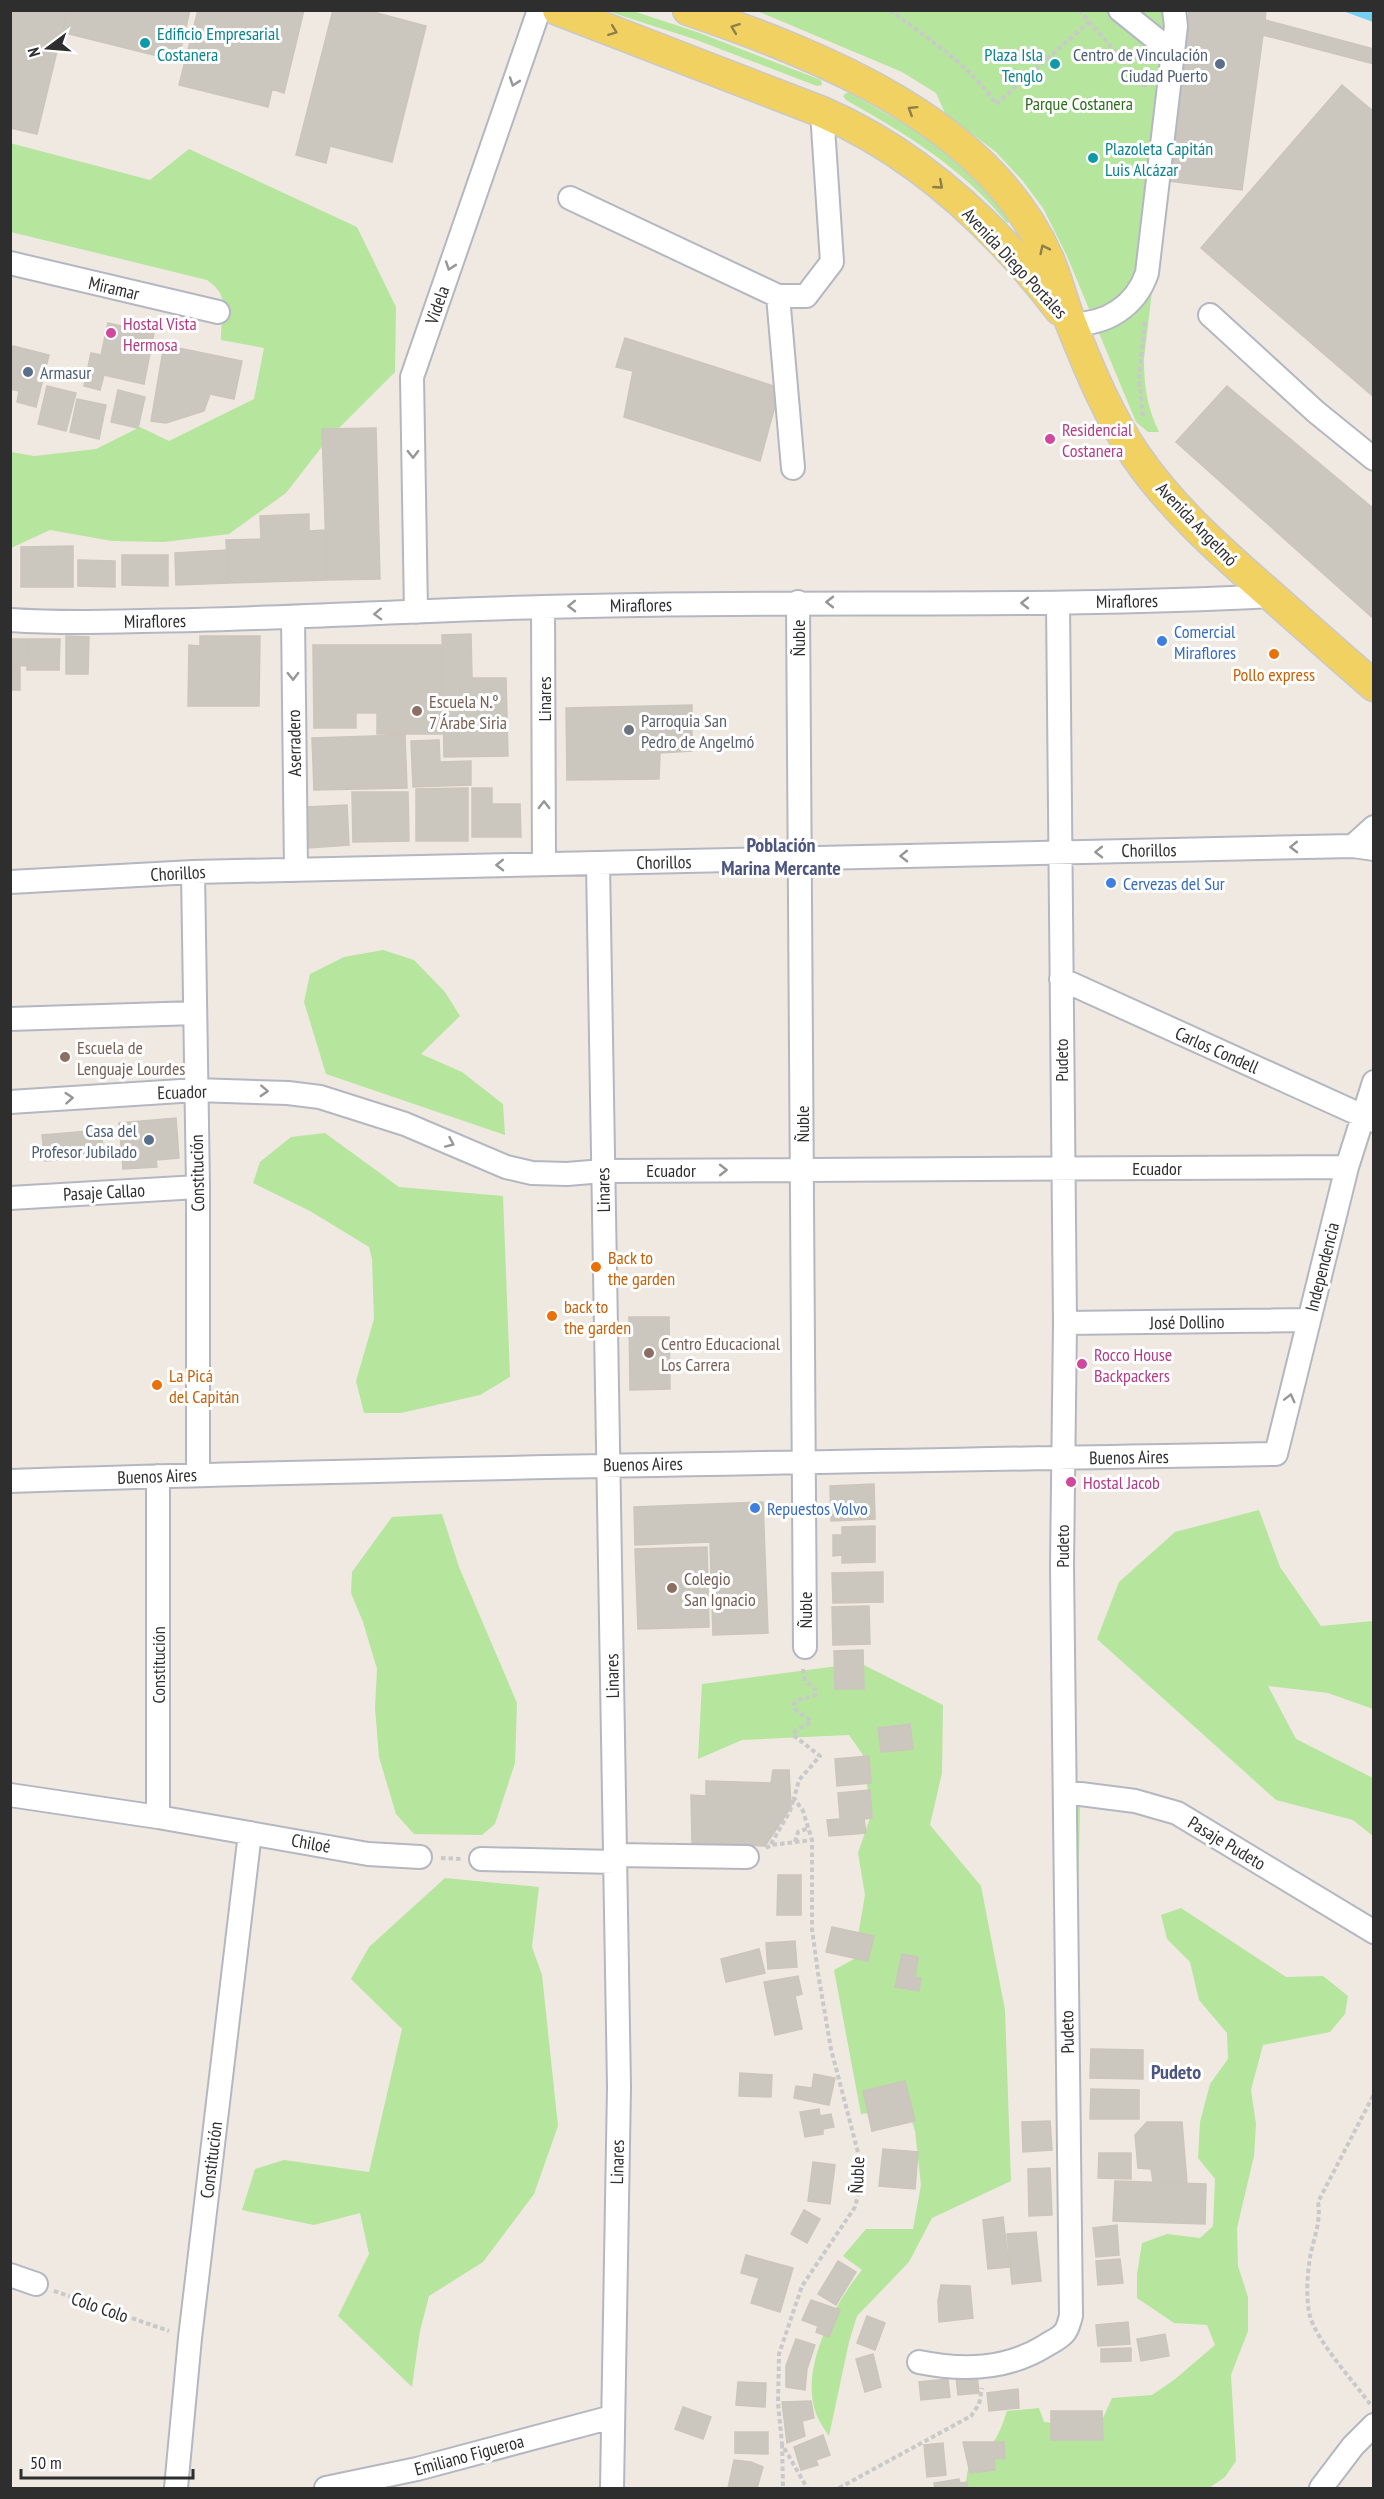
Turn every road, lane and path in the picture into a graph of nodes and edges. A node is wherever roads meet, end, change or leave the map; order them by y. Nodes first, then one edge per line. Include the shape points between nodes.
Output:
1 (539, 10) edge
2 (558, 10) edge
3 (688, 10) edge
4 (890, 10) edge
5 (1079, 10) edge
6 (1120, 10) edge
7 (1174, 10) edge
8 (1089, 22) junction
9 (1172, 58) junction
10 (838, 69) junction
11 (1166, 111) junction
12 (822, 112) junction
13 (570, 198) dead end
14 (10, 263) edge
15 (778, 296) junction
16 (218, 312) dead end
17 (1210, 315) dead end
18 (1071, 324) junction
19 (1374, 459) edge
20 (793, 468) dead end
21 (1272, 596) junction
22 (798, 602) junction
23 (1058, 603) junction
24 (543, 606) junction
25 (416, 612) junction
26 (292, 617) junction
27 (10, 620) edge
28 (1374, 686) edge
29 (1374, 827) edge
30 (1363, 848) edge
31 (1060, 852) junction
32 (800, 858) junction
33 (598, 863) junction
34 (544, 864) junction
35 (296, 870) junction
36 (193, 872) junction
37 (10, 882) edge
38 (1061, 980) junction
39 (195, 1013) junction
40 (10, 1019) edge
41 (1374, 1082) edge
42 (196, 1090) junction
43 (10, 1102) edge
44 (1369, 1119) edge
45 (1347, 1167) junction
46 (1062, 1168) junction
47 (803, 1170) junction
48 (603, 1171) junction
49 (198, 1187) junction
50 (10, 1198) edge
51 (1308, 1320) junction
52 (1065, 1323) junction
53 (1276, 1454) joint
54 (1062, 1458) junction
55 (805, 1461) junction
56 (608, 1465) junction
57 (198, 1474) junction
58 (158, 1476) junction
59 (10, 1481) edge
60 (805, 1647) joint
61 (1065, 1791) junction
62 (10, 1795) edge
63 (794, 1798) junction
64 (158, 1817) junction
65 (809, 1828) junction
66 (250, 1833) junction
67 (812, 1840) junction
68 (795, 1842) junction
69 (771, 1845) junction
70 (420, 1857) joint
71 (747, 1857) joint
72 (615, 1858) junction
73 (481, 1859) joint
74 (1374, 1932) edge
75 (1374, 2094) edge
76 (10, 2275) edge
77 (36, 2284) joint
78 (190, 2338) junction
79 (919, 2362) dead end
80 (981, 2367) junction
81 (1374, 2409) edge
82 (612, 2417) junction
83 (1374, 2425) edge
84 (782, 2444) junction
85 (176, 2488) edge
86 (326, 2488) edge
87 (612, 2488) edge
88 (783, 2488) edge
89 (807, 2488) edge
90 (839, 2488) edge
91 (1321, 2488) edge

1 -> 25 street, Videla via 412,377
2 -> 12 main road, Avenida Diego Portales
10 -> 3 main road, Avenida Diego Portales
4 - 8 path via 959,62 996,104
5 - 8 path
6 - 9 street via 1161,43
7 - 9 street
8 - 11 path
9 - 11 street
10 - 12 main road
18 -> 10 main road, Avenida Diego Portales via 1049,260 1030,222 987,170 928,120
11 - 18 street via 1148,273 1143,285 1131,301 1110,317
12 - 15 street via 832,262 806,296
12 -> 18 main road, Avenida Diego Portales via 895,150 926,174 996,237
13 - 15 street
14 - 16 street, Miramar
15 - 20 street
17 - 19 street
18 - 21 main road, Avenida Angelmó via 1110,412 1147,471 1190,520
21 - 23 street, Miraflores
21 - 28 main road, Avenida Angelmó
23 -> 22 street, Miraflores
22 -> 24 street, Miraflores
22 - 32 street, Ñuble
23 - 31 street, Pudeto
24 - 25 street, Miraflores
34 -> 24 street, Linares
25 -> 26 street, Miraflores
26 - 27 street, Miraflores
26 -> 35 street, Aserradero
29 - 30 street, Chorillos
30 -> 31 street, Chorillos
31 -> 32 street, Chorillos
31 - 38 street, Pudeto
32 - 33 street, Chorillos
32 - 47 street, Ñuble
33 - 34 street, Chorillos
33 - 48 street, Linares
34 -> 35 street, Chorillos
35 - 36 street, Chorillos
36 - 37 street, Chorillos
36 - 39 street, Constitución
38 - 44 street, Carlos Condell
38 - 46 street, Pudeto
39 - 40 street
39 - 42 street, Constitución
41 - 44 street, Independencia
43 -> 42 street, Ecuador
42 -> 48 street, Ecuador via 320,1097 405,1124 506,1167 567,1174
42 - 49 street, Constitución
44 - 45 street, Independencia
45 - 46 street, Ecuador
45 - 51 street, Independencia
46 - 47 street, Ecuador
46 - 52 street, Pudeto
48 -> 47 street, Ecuador
47 - 55 street, Ñuble
48 - 56 street, Linares
49 - 50 street, Pasaje Callao
49 - 57 street, Constitución
51 - 52 street, José Dollino
53 -> 51 street, Independencia
52 - 54 street, Pudeto
53 - 54 street, Buenos Aires
54 - 55 street, Buenos Aires
54 - 61 street, Pudeto
55 - 56 street, Buenos Aires
55 - 60 street, Ñuble
56 - 57 street, Buenos Aires
56 - 72 street, Linares
57 - 58 street, Buenos Aires
58 - 59 street, Buenos Aires
58 - 64 street, Constitución
60 - 63 path via 805,1681 816,1695 794,1704 795,1710 811,1722 796,1730 794,1736 820,1756 799,1780
61 - 74 street, Pasaje Pudeto via 1135,1801 1177,1813
61 - 80 street, Pudeto via 1071,2316 1065,2332 1041,2349 1005,2365
62 - 64 street, Chiloé
63 - 65 path, Ñuble
63 - 69 path
64 - 66 street, Chiloé
65 - 67 path, Ñuble
65 - 68 path via 798,1832
66 - 70 street, Chiloé via 368,1854
66 - 78 street, Constitución
67 - 68 path
67 - 84 path, Ñuble via 812,1929 831,2049 861,2164 860,2187 855,2207 802,2286 779,2354
68 - 69 path
69 - 71 path
70 - 73 path
71 - 72 street
72 - 73 street
72 - 82 street, Linares via 619,2087
75 - 81 path via 1318,2202 1320,2216 1307,2292 1316,2331
76 - 77 street
77 - 78 path, Colo Colo
78 - 85 street, Constitución
79 - 80 street, Pudeto via 956,2368
80 - 90 path via 982,2394 971,2416
82 - 86 street, Emiliano Figueroa via 417,2469
82 - 87 street, Linares
83 - 91 street
84 - 88 path
84 - 89 path, Ñuble

